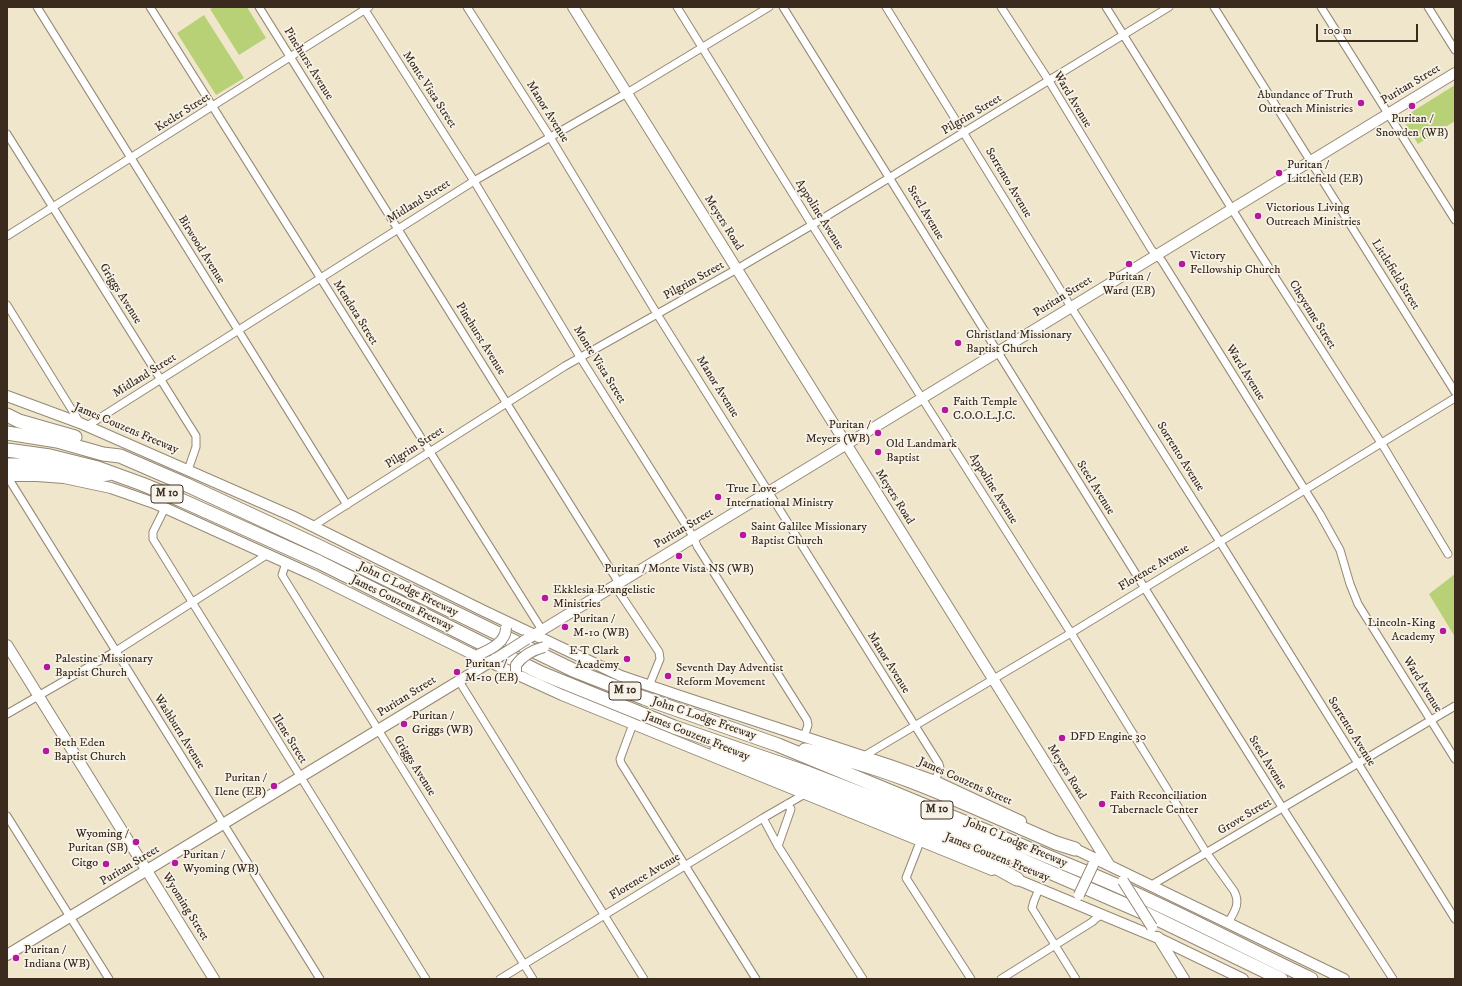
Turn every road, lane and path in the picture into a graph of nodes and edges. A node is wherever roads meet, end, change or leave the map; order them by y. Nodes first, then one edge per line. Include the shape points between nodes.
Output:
1 (37, 7) edge
2 (150, 7) edge
3 (259, 7) edge
4 (467, 7) edge
5 (573, 7) edge
6 (678, 7) edge
7 (769, 7) edge
8 (783, 7) edge
9 (886, 7) edge
10 (1001, 7) edge
11 (1106, 7) edge
12 (1169, 7) edge
13 (1214, 7) edge
14 (1321, 7) edge
15 (1428, 7) edge
16 (366, 8) edge
17 (1124, 35) junction
18 (703, 47) junction
19 (1455, 50) edge
20 (291, 56) junction
21 (1455, 73) edge
22 (1049, 81) junction
23 (627, 93) junction
24 (213, 107) junction
25 (1388, 114) junction
26 (964, 132) junction
27 (7, 134) edge
28 (550, 137) junction
29 (131, 158) junction
30 (1310, 162) junction
31 (890, 177) junction
32 (474, 181) junction
33 (52, 208) junction
34 (1232, 209) junction
35 (1455, 220) edge
36 (812, 225) junction
37 (398, 229) junction
38 (7, 236) edge
39 (1157, 255) junction
40 (737, 269) junction
41 (320, 277) junction
42 (7, 305) edge
43 (1071, 307) junction
44 (657, 314) junction
45 (238, 330) junction
46 (998, 353) junction
47 (580, 357) junction
48 (160, 379) junction
49 (1455, 392) edge
50 (7, 396) edge
51 (922, 398) junction
52 (1455, 398) edge
53 (506, 403) junction
54 (7, 415) edge
55 (84, 425) junction
56 (7, 433) edge
57 (1381, 444) junction
58 (846, 445) junction
59 (7, 450) edge
60 (430, 452) junction
61 (120, 456) junction
62 (7, 465) edge
63 (188, 470) junction
64 (114, 474) junction
65 (7, 476) edge
66 (1304, 489) junction
67 (769, 492) junction
68 (347, 505) junction
69 (164, 508) junction
70 (312, 526) junction
71 (694, 538) junction
72 (1220, 542) junction
73 (268, 554) junction
74 (1448, 554) dead end
75 (286, 563) junction
76 (619, 583) junction
77 (1144, 588) junction
78 (192, 602) junction
79 (500, 619) junction
80 (1071, 633) junction
81 (534, 635) junction
82 (7, 645) edge
83 (116, 651) junction
84 (475, 653) junction
85 (573, 654) junction
86 (493, 660) junction
87 (517, 674) junction
88 (993, 679) junction
89 (458, 681) junction
90 (649, 686) junction
91 (39, 696) junction
92 (1455, 706) edge
93 (7, 714) edge
94 (1431, 720) junction
95 (633, 724) junction
96 (915, 726) junction
97 (674, 727) junction
98 (378, 730) junction
99 (804, 737) junction
100 (778, 745) junction
101 (864, 756) junction
102 (1455, 759) edge
103 (1357, 763) junction
104 (300, 778) junction
105 (935, 781) junction
106 (803, 795) junction
107 (787, 804) junction
108 (1282, 807) junction
109 (7, 816) edge
110 (763, 818) junction
111 (224, 824) junction
112 (920, 842) junction
113 (778, 846) junction
114 (1075, 849) junction
115 (1206, 852) junction
116 (1094, 862) junction
117 (685, 865) junction
118 (1110, 866) junction
119 (148, 871) junction
120 (1017, 879) junction
121 (1150, 886) junction
122 (1039, 889) junction
123 (1077, 900) junction
124 (604, 915) junction
125 (1100, 915) junction
126 (70, 917) junction
127 (1455, 919) edge
128 (1228, 923) junction
129 (1158, 938) junction
130 (1055, 945) junction
131 (7, 954) edge
132 (524, 964) junction
133 (108, 979) edge
134 (214, 979) edge
135 (320, 979) edge
136 (426, 979) edge
137 (500, 979) edge
138 (533, 979) edge
139 (644, 979) edge
140 (756, 979) edge
141 (863, 979) edge
142 (971, 979) edge
143 (1001, 979) edge
144 (1076, 979) edge
145 (1184, 979) edge
146 (1243, 979) edge
147 (1281, 979) edge
148 (1311, 979) edge
149 (1344, 979) edge
150 (1393, 979) edge

1 - 29 street, Birwood Avenue
2 - 24 street, Mendota Street
3 - 20 street, Pinehurst Avenue
4 - 28 street, Manor Avenue
5 - 23 street, Meyers Road
6 - 18 street, Appoline Avenue
7 - 18 street, Midland Street
8 - 31 street, Steel Avenue
9 - 26 street, Sorrento Avenue
10 - 22 street, Ward Avenue
11 - 17 street, Cheyenne Street
12 - 17 street, Pilgrim Street
13 - 30 street, Littlefield Street
14 - 25 street
15 - 19 street
16 - 20 street, Keeler Street
16 - 32 street, Monte Vista Street
17 - 22 street, Pilgrim Street
17 - 34 street, Cheyenne Street
18 - 23 street, Midland Street
18 - 36 street, Appoline Avenue
20 - 24 street, Keeler Street
20 - 37 street, Pinehurst Avenue
21 - 25 street, Puritan Street
22 - 26 street, Pilgrim Street
22 - 39 street, Ward Avenue via 1131,218
23 - 28 street, Midland Street
23 - 40 street, Meyers Road
24 - 29 street, Keeler Street
24 - 41 street, Mendota Street
25 - 30 street, Puritan Street
25 - 35 street
26 - 31 street, Pilgrim Street
26 - 43 street, Sorrento Avenue
27 - 33 street, Griggs Avenue
28 - 32 street, Midland Street
28 - 44 street, Manor Avenue
29 - 33 street, Keeler Street
29 - 45 street, Birwood Avenue
30 - 34 street, Puritan Street
30 - 49 street, Littlefield Street
31 - 36 street, Pilgrim Street
31 - 46 street, Steel Avenue
32 - 37 street, Midland Street
32 - 47 street, Monte Vista Street
33 - 38 street, Keeler Street
33 - 48 street, Griggs Avenue
34 - 39 street, Puritan Street
34 - 57 street, Cheyenne Street
36 - 40 street, Pilgrim Street
36 - 51 street, Appoline Avenue
37 - 41 street, Midland Street
37 - 53 street, Pinehurst Avenue
39 - 43 street, Puritan Street
39 - 66 street, Ward Avenue
40 - 44 street, Pilgrim Street
40 - 58 street, Meyers Road
41 - 45 street, Midland Street
41 - 60 street, Mendota Street
42 - 55 street
43 - 46 street, Puritan Street
43 - 72 street, Sorrento Avenue
44 - 47 street, Pilgrim Street
44 - 67 street, Manor Avenue
45 - 48 street, Midland Street
45 - 68 street, Birwood Avenue
46 - 51 street, Puritan Street
46 - 77 street, Steel Avenue
47 - 53 street, Pilgrim Street
47 - 71 street, Monte Vista Street
48 - 55 street, Midland Street
48 - 63 street, Griggs Avenue via 196,436 196,447
50 - 55 street, James Couzens Freeway
51 - 58 street, Puritan Street
51 - 80 street, Appoline Avenue
52 - 57 street, Florence Avenue
53 - 60 street, Pilgrim Street
53 - 76 street, Pinehurst Avenue
54 - 61 highway via 107,448
55 - 63 street, James Couzens Freeway
56 - 61 highway, John C Lodge Freeway / M 10 via 57,441
57 - 66 street, Florence Avenue
57 - 74 street, Cheyenne Street
58 - 67 street, Puritan Street
58 - 88 street, Meyers Road
59 - 64 highway, John C Lodge Freeway / M 10 via 50,456
60 - 68 street, Pilgrim Street
60 - 81 street, Mendota Street
61 - 100 highway, John C Lodge Freeway / M 10 via 316,545 573,670
62 - 64 highway via 27,465 92,476
63 - 70 street, James Couzens Freeway
64 - 97 highway, John C Lodge Freeway / M 10 via 181,500 319,562 541,673
65 - 69 street, James Couzens Freeway via 64,478 136,496
65 - 83 street, Washburn Avenue
66 - 72 street, Florence Avenue
66 - 94 street, Ward Avenue via 1340,550 1358,604
67 - 71 street, Puritan Street
67 - 96 street, Manor Avenue
68 - 70 street, Pilgrim Street
69 - 73 street, James Couzens Freeway
69 - 78 street, Ilene Street via 152,536
70 - 79 street, James Couzens Freeway
71 - 76 street, Puritan Street
71 - 99 street, Monte Vista Street via 807,720
72 - 77 street, Florence Avenue
72 - 103 street, Sorrento Avenue
73 - 75 street, James Couzens Freeway
73 - 78 street
75 - 84 street, James Couzens Freeway
75 - 98 street, Griggs Avenue via 282,575
76 - 81 street, Puritan Street
76 - 90 street, Pinehurst Avenue via 619,592 660,655
77 - 80 street, Florence Avenue
77 - 108 street, Steel Avenue
78 - 83 street
78 - 104 street, Ilene Street
79 - 81 street, James Couzens Freeway
79 - 84 street, bridge via 506,628 502,640 494,647
80 - 88 street, Florence Avenue
80 - 115 street, Appoline Avenue
81 - 85 street, James Couzens Freeway
81 - 86 street, Puritan Street, bridge
82 - 91 street, Wyoming Street
83 - 91 street
83 - 111 street, Washburn Avenue
84 - 86 street, James Couzens Freeway
85 - 87 street, bridge via 551,646 536,649 516,665
85 - 90 street, James Couzens Freeway
86 - 87 street, James Couzens Freeway
86 - 89 street, Puritan Street
87 - 95 street, James Couzens Freeway
88 - 96 street, Florence Avenue
88 - 118 street, Meyers Road
89 - 98 street, Puritan Street
89 - 124 street
90 - 99 street, James Couzens Freeway
91 - 93 street
91 - 119 street, Wyoming Street
92 - 94 street, Grove Street
94 - 102 street, Ward Avenue
94 - 103 street, Grove Street
95 - 106 street, James Couzens Freeway
95 - 117 street via 620,761
96 - 101 street, Florence Avenue
96 - 105 street, Manor Avenue via 939,764
97 - 120 highway via 691,739 714,749 936,836
97 - 147 highway, John C Lodge Freeway / M 10 via 808,773 927,819 1149,915
98 - 104 street, Puritan Street
98 - 132 street, Griggs Avenue
99 - 101 street, James Couzens Street
100 - 114 highway via 826,754 891,774
100 - 148 highway, John C Lodge Freeway / M 10 via 1138,894
101 - 105 street, James Couzens Street
103 - 108 street, Grove Street
103 - 127 street, Sorrento Avenue
104 - 111 street, Puritan Street
104 - 136 street, Ilene Street
105 - 114 street, James Couzens Street
106 - 107 street, Florence Avenue
106 - 112 street, James Couzens Freeway
107 - 110 street, Florence Avenue
107 - 113 street via 791,809
108 - 115 street, Grove Street
108 - 150 street, Steel Avenue
109 - 126 street
110 - 113 street
110 - 117 street, Florence Avenue
111 - 119 street, Puritan Street
111 - 135 street, Washburn Avenue
112 - 120 street, James Couzens Freeway
112 - 142 street via 906,878
113 - 141 street
114 - 116 street, James Couzens Street
115 - 121 street, Grove Street
115 - 128 street, Appoline Avenue via 1237,897 1238,903
116 - 118 street, James Couzens Street
116 - 123 street, bridge
117 - 124 street, Florence Avenue
117 - 140 street
118 - 121 street
118 - 129 street, Meyers Road, bridge via 1123,881
119 - 126 street, Puritan Street
119 - 134 street, Wyoming Street
120 - 122 street, James Couzens Freeway
121 - 128 street
122 - 123 street, James Couzens Freeway
122 - 130 street via 1032,908
123 - 125 street, James Couzens Freeway
124 - 132 street, Florence Avenue
124 - 139 street
125 - 129 street, James Couzens Freeway
125 - 130 street
126 - 131 street, Puritan Street
126 - 133 street
128 - 149 street
129 - 145 street, Meyers Road
129 - 146 street, James Couzens Freeway
130 - 143 street
130 - 144 street
132 - 137 street, Florence Avenue
132 - 138 street, Griggs Avenue

